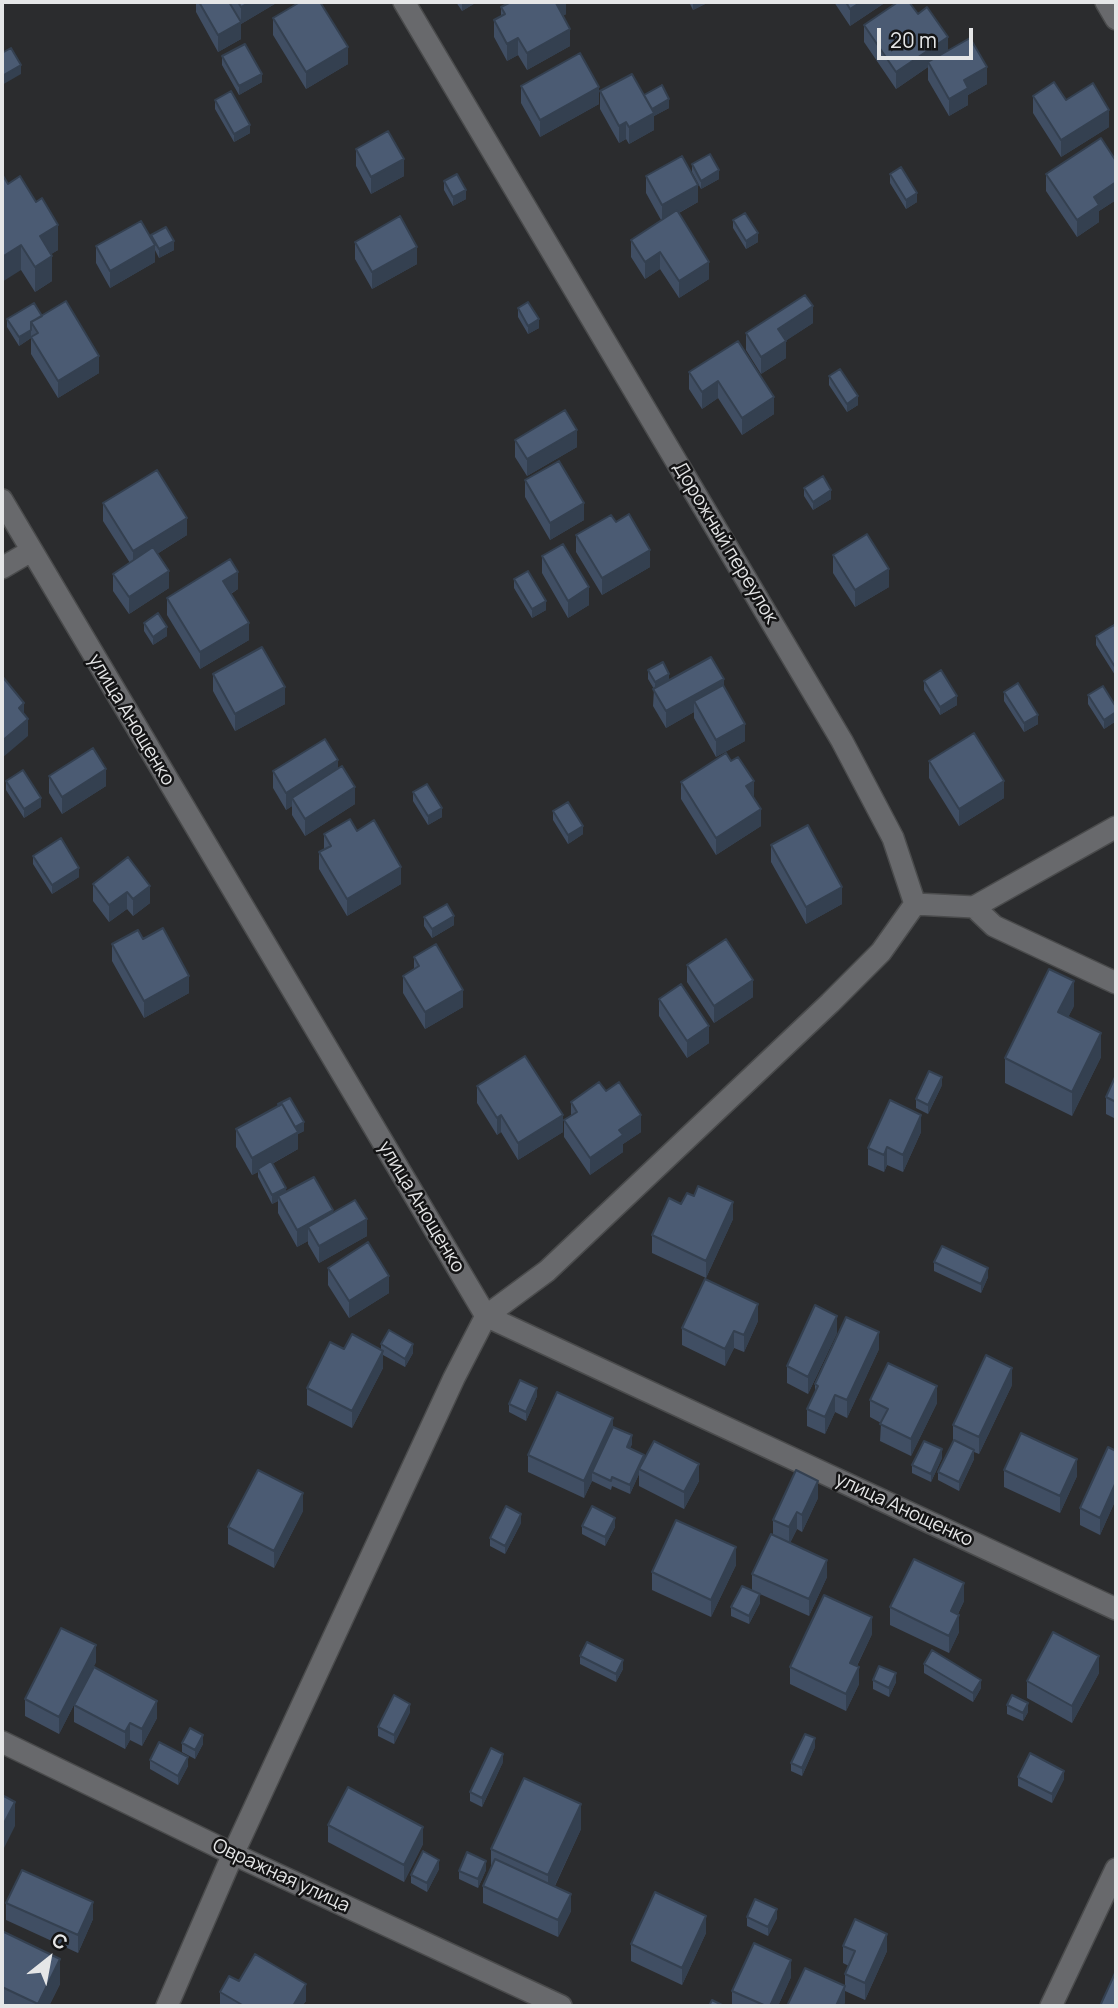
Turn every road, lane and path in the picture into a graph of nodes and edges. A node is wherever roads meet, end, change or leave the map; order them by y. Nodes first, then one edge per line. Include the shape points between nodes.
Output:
1 (404, 2) edge
2 (1106, 2) edge
3 (1116, 19) edge
4 (2, 500) edge
5 (31, 551) junction
6 (2, 568) edge
7 (1116, 827) edge
8 (915, 904) junction
9 (974, 907) junction
10 (1116, 983) edge
11 (486, 1316) junction
12 (1116, 1609) edge
13 (2, 1742) edge
14 (233, 1854) junction
15 (1116, 1869) edge
16 (167, 2006) edge
17 (561, 2006) edge
18 (1051, 2006) edge

1 - 8 street, Дорожный переулок via 842,741 893,838
2 - 3 street
4 - 5 street, улица Анощенко
5 - 6 street
5 - 11 street, улица Анощенко
7 - 9 street
8 - 9 street
8 - 11 street via 881,952 830,1003 547,1271
9 - 10 street via 994,926
11 - 12 street, улица Анощенко
11 - 14 street
13 - 14 street, Овражная улица
14 - 16 street
14 - 17 street, Овражная улица
15 - 18 street

